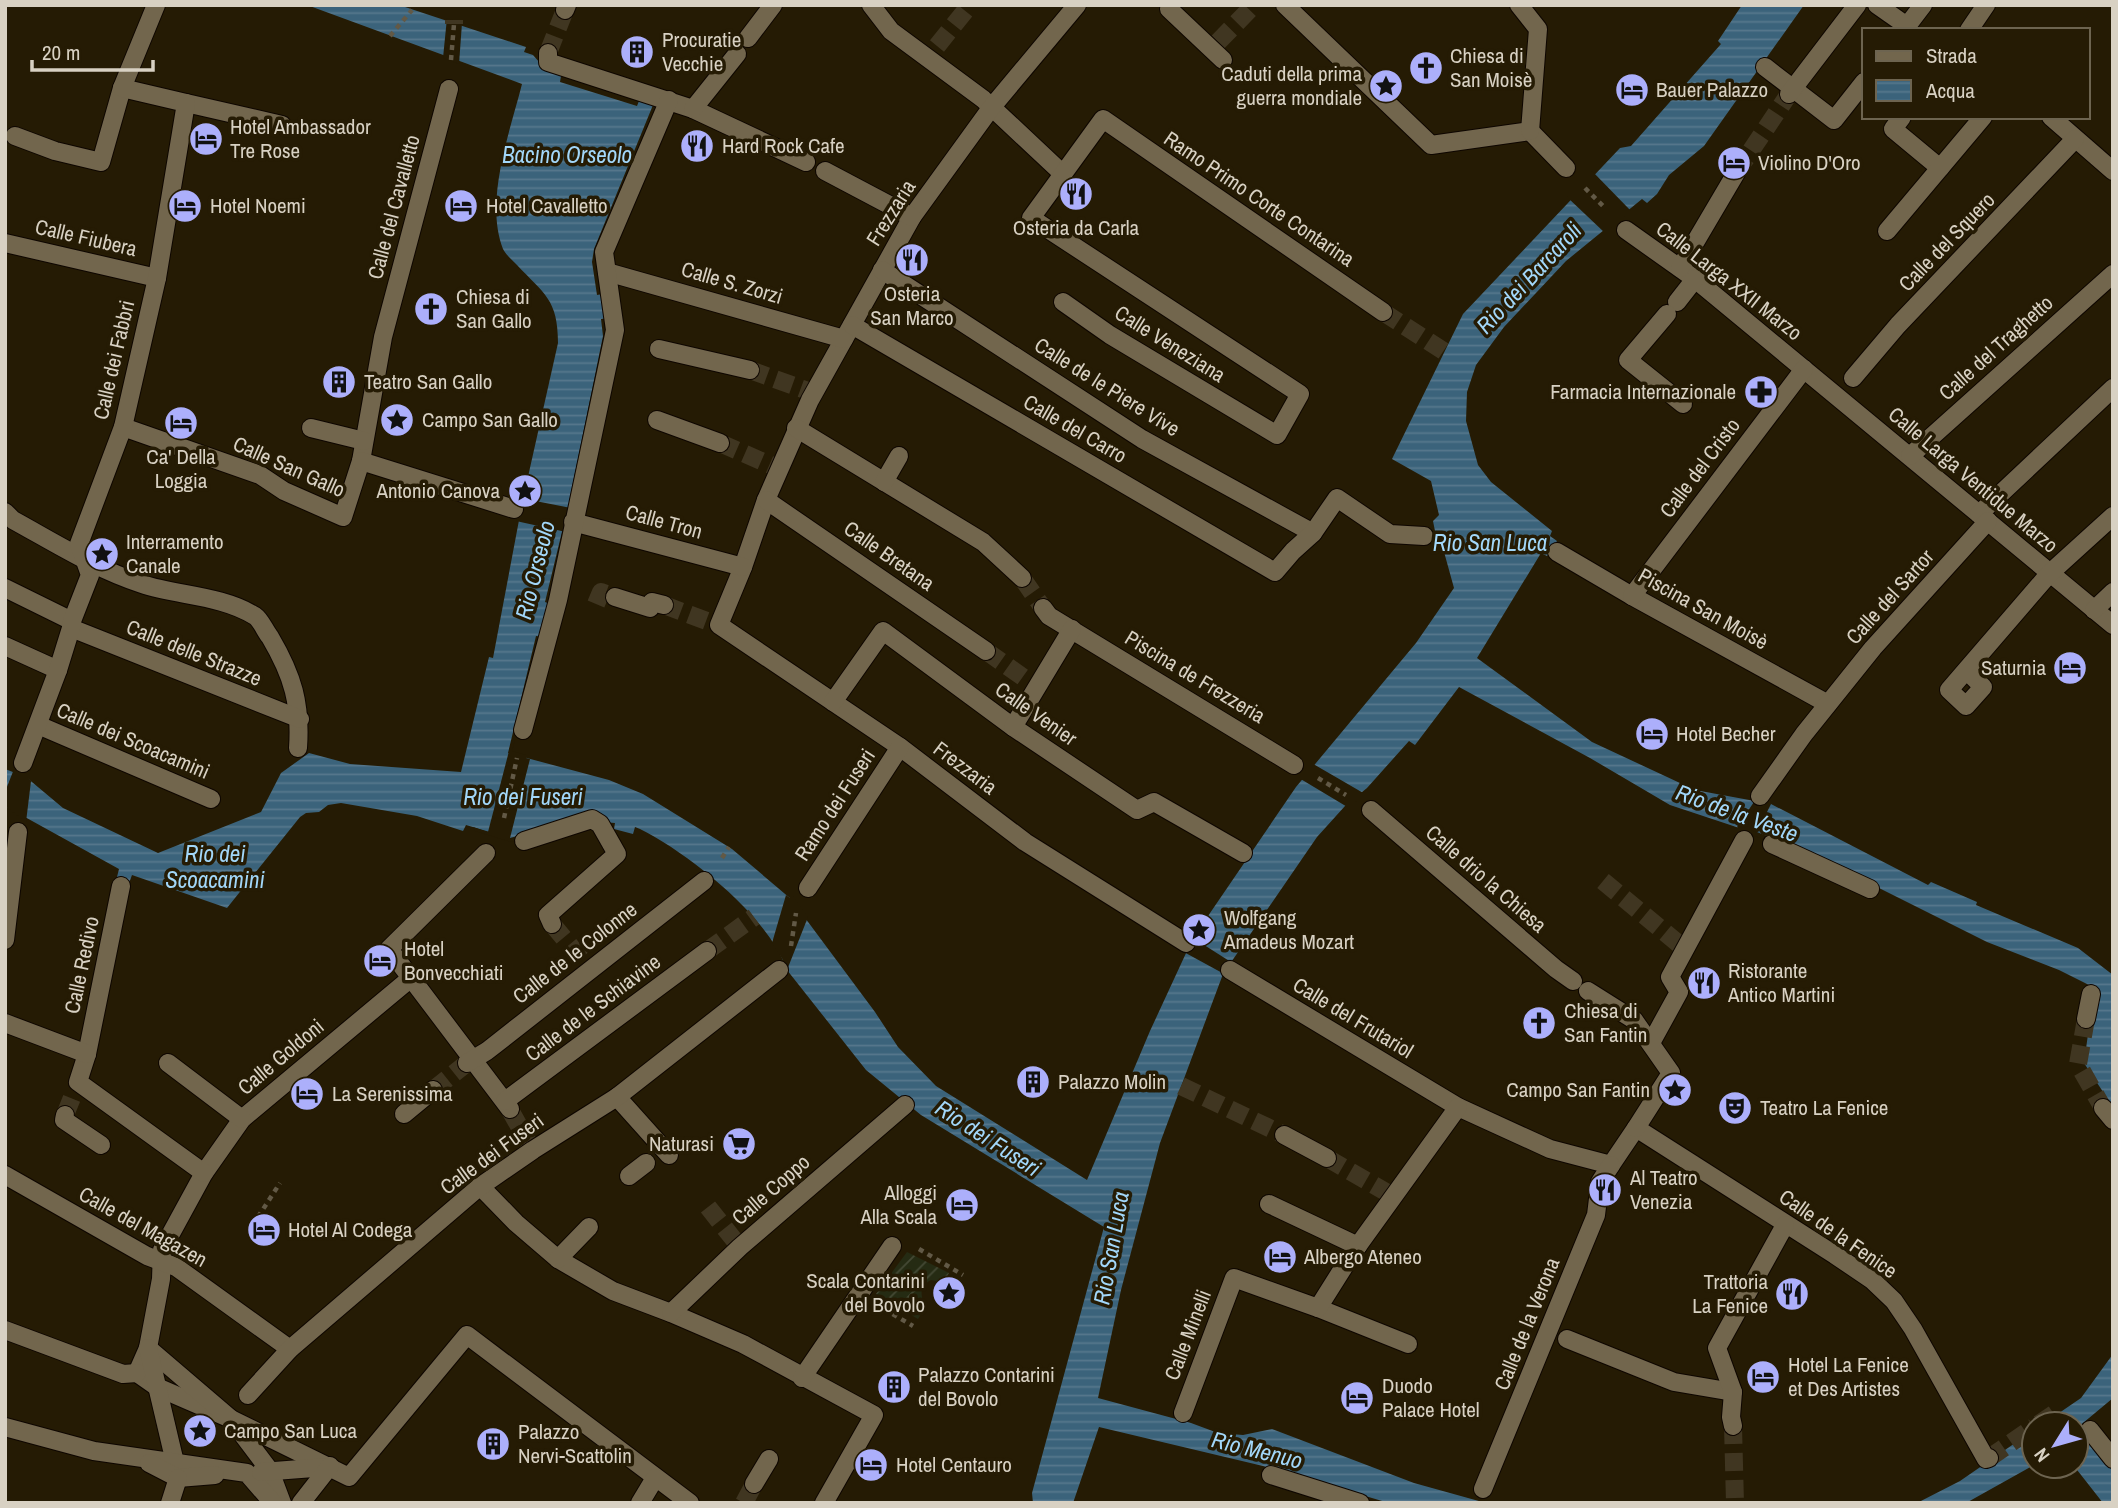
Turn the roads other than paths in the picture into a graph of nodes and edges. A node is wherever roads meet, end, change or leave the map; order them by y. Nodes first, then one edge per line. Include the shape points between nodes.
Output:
1 (156, 5) edge
2 (773, 5) edge
3 (871, 5) edge
4 (1077, 5) edge
5 (1285, 5) edge
6 (1519, 5) edge
7 (1857, 5) edge
8 (1877, 5) edge
9 (1923, 5) edge
10 (1986, 5) edge
11 (1169, 9) dead end
12 (1909, 28) edge
13 (1911, 28) edge
14 (1970, 28) edge
15 (748, 38) dead end
16 (1217, 51) dead end
17 (548, 53) dead end
18 (737, 54) dead end
19 (1765, 67) dead end
20 (1862, 85) edge
21 (122, 88) junction
22 (449, 89) dead end
23 (1791, 92) junction
24 (668, 100) junction
25 (186, 103) junction
26 (987, 104) junction
27 (694, 109) junction
28 (1900, 119) edge
29 (1981, 119) edge
30 (2053, 119) edge
31 (282, 125) dead end
32 (1530, 131) junction
33 (15, 136) dead end
34 (2075, 139) junction
35 (806, 162) dead end
36 (1566, 168) dead end
37 (1940, 168) junction
38 (825, 171) dead end
39 (1060, 171) junction
40 (2113, 171) edge
41 (1736, 173) tunnel mouth
42 (912, 217) junction
43 (1626, 230) dead end
44 (1887, 231) dead end
45 (5, 243) edge
46 (1680, 268) junction
47 (882, 270) junction
48 (607, 272) junction
49 (2113, 274) edge
50 (157, 278) junction
51 (1695, 279) junction
52 (1063, 302) dead end
53 (1383, 312) tunnel mouth
54 (848, 332) junction
55 (659, 349) dead end
56 (1804, 369) junction
57 (750, 370) tunnel mouth
58 (1853, 378) dead end
59 (2113, 388) edge
60 (1683, 404) dead end
61 (657, 420) dead end
62 (123, 427) junction
63 (311, 428) dead end
64 (796, 428) junction
65 (364, 441) junction
66 (720, 443) tunnel mouth
67 (899, 456) dead end
68 (1910, 456) junction
69 (361, 461) junction
70 (884, 481) junction
71 (766, 500) junction
72 (514, 509) dead end
73 (5, 512) edge
74 (2113, 516) edge
75 (1984, 517) junction
76 (573, 522) junction
77 (1313, 533) junction
78 (1424, 536) dead end
79 (1557, 552) dead end
80 (85, 560) junction
81 (743, 567) junction
82 (2049, 574) junction
83 (1022, 578) tunnel mouth
84 (5, 588) edge
85 (2113, 592) edge
86 (1632, 596) junction
87 (615, 597) tunnel mouth
88 (664, 605) tunnel mouth
89 (1043, 608) tunnel mouth
90 (2094, 610) junction
91 (71, 625) junction
92 (2113, 625) edge
93 (1072, 629) junction
94 (5, 646) edge
95 (986, 651) tunnel mouth
96 (58, 670) junction
97 (1965, 670) dead end
98 (833, 702) junction
99 (1828, 704) junction
100 (300, 719) junction
101 (38, 725) junction
102 (1013, 727) junction
103 (523, 730) road end
104 (900, 747) junction
105 (298, 748) dead end
106 (23, 763) dead end
107 (1294, 765) dead end
108 (1760, 796) dead end
109 (211, 799) dead end
110 (1371, 810) dead end
111 (18, 832) dead end
112 (1744, 840) dead end
113 (524, 841) dead end
114 (1772, 844) dead end
115 (486, 853) dead end
116 (1243, 853) dead end
117 (8, 877) edge
118 (704, 881) dead end
119 (121, 886) dead end
120 (808, 888) dead end
121 (1870, 889) dead end
122 (552, 924) dead end
123 (5, 940) edge
124 (1186, 943) dead end
125 (707, 951) tunnel mouth
126 (779, 970) dead end
127 (1230, 970) dead end
128 (411, 978) junction
129 (2091, 994) dead end
130 (2086, 1019) tunnel mouth
131 (5, 1023) edge
132 (1651, 1043) junction
133 (87, 1054) junction
134 (470, 1061) junction
135 (168, 1063) dead end
136 (433, 1090) tunnel mouth
137 (617, 1097) junction
138 (905, 1105) dead end
139 (1453, 1109) junction
140 (404, 1114) dead end
141 (65, 1115) dead end
142 (242, 1119) junction
143 (1636, 1128) junction
144 (1284, 1135) tunnel mouth
145 (101, 1145) dead end
146 (1327, 1158) tunnel mouth
147 (1611, 1165) junction
148 (204, 1173) junction
149 (5, 1175) edge
150 (629, 1176) dead end
151 (480, 1186) junction
152 (1269, 1204) dead end
153 (1785, 1225) junction
154 (589, 1227) dead end
155 (1358, 1245) junction
156 (892, 1246) dead end
157 (558, 1259) junction
158 (163, 1263) junction
159 (1318, 1308) junction
160 (671, 1313) junction
161 (5, 1330) edge
162 (1555, 1335) junction
163 (1408, 1344) dead end
164 (148, 1348) junction
165 (290, 1349) junction
166 (130, 1373) junction
167 (802, 1378) junction
168 (157, 1387) junction
169 (1733, 1392) junction
170 (248, 1395) dead end
171 (1183, 1413) dead end
172 (231, 1419) junction
173 (1733, 1426) tunnel mouth
174 (5, 1427) edge
175 (2090, 1430) dead end
176 (1988, 1458) dead end
177 (769, 1459) dead end
178 (2113, 1460) edge
179 (330, 1466) junction
180 (176, 1470) junction
181 (270, 1471) junction
182 (247, 1472) junction
183 (648, 1473) junction
184 (1271, 1475) dead end
185 (754, 1484) tunnel mouth
186 (1483, 1489) dead end
187 (170, 1503) edge
188 (273, 1503) edge
189 (282, 1503) edge
190 (301, 1503) edge
191 (640, 1503) edge
192 (690, 1503) edge
193 (824, 1503) edge
194 (1360, 1503) edge

1 - 21 street
2 - 15 street
3 - 26 street via 891,31 930,53
4 - 26 street, Frezzaria
5 - 32 street via 1431,145
6 - 32 street via 1538,29
7 - 23 street
8 - 12 street
9 - 13 street
10 - 14 street
11 - 16 street
17 - 24 street via 548,62
18 - 27 street
19 - 23 street
20 - 23 street via 1834,120
21 - 25 street
21 - 33 street via 101,162
22 - 65 street, Calle del Cavalletto via 383,337
24 - 27 street
24 - 48 street via 604,252
25 - 31 street
25 - 50 street, Calle dei Fabbri
26 - 39 street
26 - 42 street, Frezzaria
27 - 35 street
28 - 37 street via 1893,129
29 - 37 street
30 - 34 street
32 - 36 street
34 - 40 street
34 - 58 street, Calle del Squero
37 - 44 street
38 - 42 street
39 - 52 street, Calle Veneziana via 1031,218 1300,394 1277,435
39 - 53 street, Ramo Primo Corte Contarina via 1103,119
41 - 46 street
42 - 47 street, Frezzaria
43 - 46 street, Calle Larga XXII Marzo
45 - 50 street, Calle Fiubera
46 - 51 street, Calle Larga XXII Marzo
47 - 54 street, Frezzaria
47 - 77 street, Calle de le Piere Vive via 1142,439
48 - 54 street, Calle S. Zorzi
48 - 76 street via 615,330
49 - 68 street, Calle del Traghetto
50 - 62 street, Calle dei Fabbri
51 - 56 street, Calle Larga XXII Marzo
51 - 60 street via 1628,360
54 - 64 street, Frezzaria via 811,392
54 - 77 street, Calle del Carro via 1275,572
55 - 57 street
56 - 68 street, Calle Larga Ventidue Marzo
56 - 86 street, Calle del Cristo
59 - 75 street, Calle del Sartor
61 - 66 street
62 - 69 street, Calle San Gallo via 260,475 343,517
62 - 80 street, Calle dei Fabbri via 79,544
63 - 65 street
64 - 70 street
64 - 71 street, Frezzaria
65 - 69 street
67 - 70 street
68 - 75 street, Calle Larga Ventidue Marzo
69 - 72 street
70 - 83 street via 983,542
71 - 81 street, Frezzaria
71 - 95 street, Calle Bretana
73 - 80 street
74 - 82 street
75 - 82 street, Calle Larga Ventidue Marzo
75 - 99 street, Calle del Sartor
76 - 81 street, Calle Tron
76 - 103 street via 562,600
77 - 78 street via 1337,498 1390,534
79 - 86 street, Piscina San Moisè
80 - 91 street, Calle dei Fabbri via 90,575
80 - 100 street via 142,584 257,617 293,682
81 - 98 street, Frezzaria via 716,624
82 - 90 street, Calle Larga Ventidue Marzo
82 - 97 street
84 - 91 street, Calle delle Strazze
85 - 90 street
86 - 99 street, Piscina San Moisè
87 - 88 street via 650,608 652,602
89 - 93 street, Piscina de Frezzeria
90 - 92 street, Calle Larga Ventidue Marzo
91 - 96 street, Calle dei Fabbri
91 - 100 street, Calle delle Strazze
93 - 102 street
93 - 107 street, Piscina de Frezzeria
94 - 96 street
96 - 101 street, Calle dei Fabbri
98 - 102 street, Calle Venier via 883,631
98 - 104 street, Frezzaria
99 - 108 street, Calle del Sartor
100 - 105 street
101 - 106 street, Calle dei Fabbri
101 - 109 street, Calle dei Scoacamini
102 - 116 street, Calle Venier via 1138,810 1154,802
104 - 120 street, Ramo dei Fuseri
104 - 124 street, Frezzaria via 1025,842
110 - 132 street, Calle drio la Chiesa via 1556,969 1634,1020
111 - 117 street
112 - 132 street via 1683,947 1670,977 1679,992
113 - 122 street via 592,819 600,824 617,855 548,915
114 - 121 street
115 - 128 street via 389,949
117 - 123 street
118 - 134 street, Calle de le Colonne
119 - 133 street, Calle Redivo
125 - 134 street, Calle de le Schiavine via 508,1106
126 - 137 street, Calle dei Fuseri
127 - 139 street, Calle del Frutariol
128 - 134 street
128 - 142 street, Calle Goldoni
129 - 130 street
131 - 133 street
132 - 143 street via 1671,1073
133 - 148 street, Calle Redivo via 76,1086
135 - 142 street
136 - 140 street
137 - 150 street via 659,1155
137 - 151 street, Calle dei Fuseri via 531,1147
138 - 160 street, Calle Coppo via 738,1244 725,1263
139 - 147 street via 1550,1149
139 - 155 street
141 - 145 street via 64,1119
142 - 148 street, Calle Goldoni
143 - 147 street
143 - 153 street, Calle de la Fenice
144 - 146 street
147 - 162 street, Calle de la Verona via 1600,1182 1596,1215
148 - 158 street, Calle Goldoni via 162,1250
149 - 158 street, Calle del Magazen
151 - 157 street
151 - 165 street, Calle dei Fuseri
152 - 155 street
153 - 169 street via 1717,1348
153 - 176 street, Calle de la Fenice via 1872,1280 1894,1301
154 - 157 street
155 - 159 street
156 - 167 street
157 - 160 street via 613,1291
158 - 164 street, Calle Goldoni
158 - 165 street, Calle del Magazen via 176,1267
159 - 163 street, Calle Minelli
159 - 171 street, Calle Minelli via 1234,1278
160 - 167 street via 743,1343
161 - 166 street
162 - 169 street via 1674,1381
162 - 186 street, Calle de la Verona
164 - 166 street
164 - 168 street
164 - 172 street
165 - 170 street, Calle dei Fuseri
166 - 168 street
167 - 193 street via 874,1416
168 - 172 street
168 - 180 street
169 - 173 street
172 - 179 street
172 - 181 street
174 - 180 street via 94,1451 135,1456
175 - 178 street
177 - 185 street
179 - 181 street
179 - 183 street via 349,1477 467,1335
179 - 190 street
180 - 182 street
180 - 187 street
181 - 182 street
181 - 189 street
182 - 188 street
183 - 191 street
183 - 192 street
184 - 194 street

